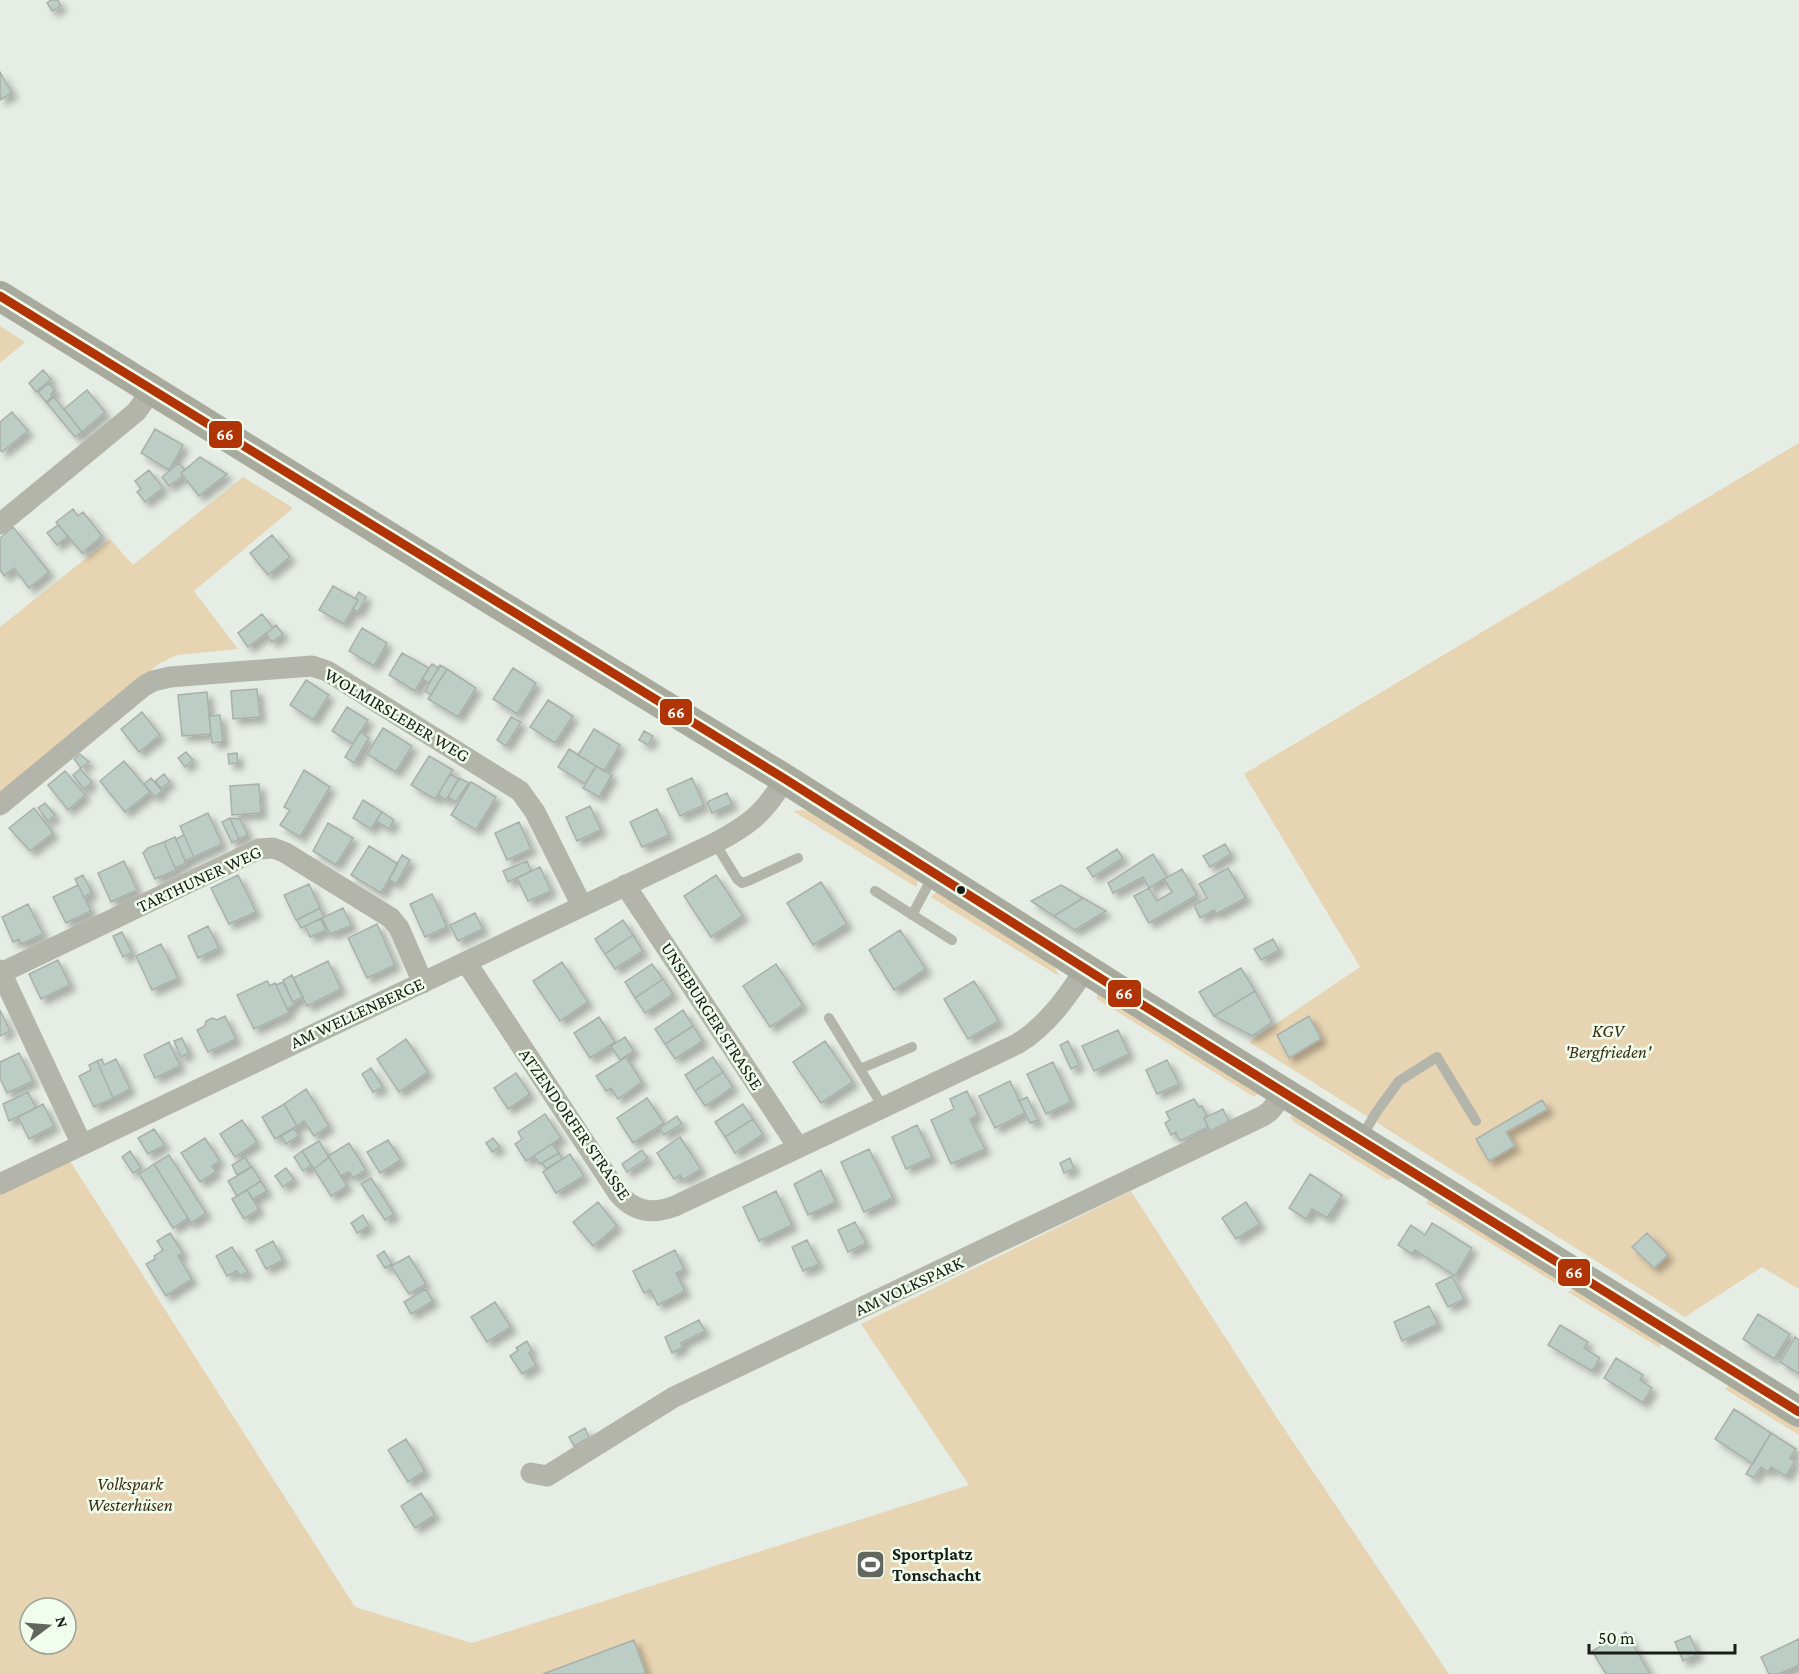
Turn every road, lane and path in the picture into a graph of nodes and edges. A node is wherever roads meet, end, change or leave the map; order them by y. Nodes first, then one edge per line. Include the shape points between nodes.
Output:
1 (0, 296) edge
2 (152, 390) junction
3 (0, 524) edge
4 (785, 778) junction
5 (0, 805) edge
6 (715, 843) junction
7 (798, 858) dead end
8 (934, 874) junction
9 (625, 885) junction
10 (875, 891) dead end
11 (582, 906) junction
12 (912, 915) junction
13 (952, 940) dead end
14 (466, 962) junction
15 (1086, 968) junction
16 (1, 971) edge
17 (423, 982) junction
18 (829, 1018) dead end
19 (912, 1047) dead end
20 (860, 1069) junction
21 (1285, 1092) junction
22 (883, 1107) junction
23 (1476, 1121) dead end
24 (1361, 1140) junction
25 (82, 1145) junction
26 (798, 1148) junction
27 (0, 1184) edge
28 (1799, 1412) edge
29 (531, 1473) dead end

1 - 2 street
2 - 3 street via 136,412
2 - 4 street
4 - 6 street, AM WELLENBERGE via 754,819
4 - 8 street
5 - 11 street, WOLMIRSLEBER WEG via 153,681 312,666 327,671 520,791 536,812
6 - 7 lane via 741,883
6 - 9 street, AM WELLENBERGE
8 - 12 lane
8 - 15 street
9 - 11 street, AM WELLENBERGE
9 - 26 street, UNSEBURGER STRASSE
10 - 12 lane
11 - 14 street, AM WELLENBERGE
12 - 13 lane
14 - 17 street, AM WELLENBERGE
14 - 26 street, ATZENDORFER STRASSE via 618,1193 634,1208 651,1212 670,1208
15 - 21 street
15 - 22 street, ATZENDORFER STRASSE via 1063,1001 1024,1040
16 - 17 street, TARTHUNER WEG via 269,847 284,852 389,916 399,928
16 - 25 street
17 - 25 street, AM WELLENBERGE
18 - 20 lane
19 - 20 lane
20 - 22 lane
21 - 24 street
21 - 29 street, AM VOLKSPARK via 1263,1116 674,1397 547,1476
22 - 26 street, ATZENDORFER STRASSE
23 - 24 lane via 1437,1057 1399,1081
24 - 28 street
25 - 27 street, AM WELLENBERGE

